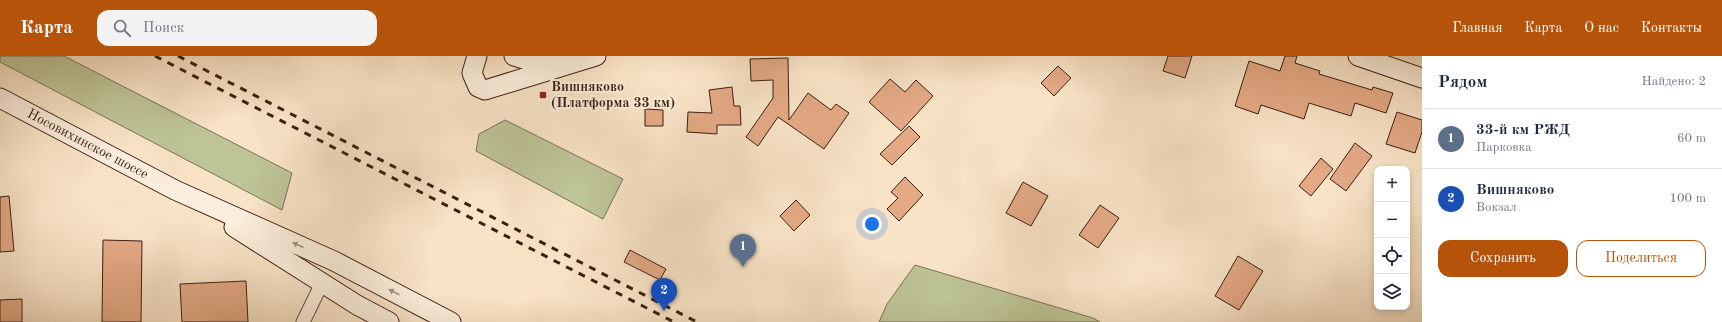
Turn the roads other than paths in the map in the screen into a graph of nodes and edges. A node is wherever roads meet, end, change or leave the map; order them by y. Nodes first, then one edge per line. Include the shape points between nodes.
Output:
1 (514, 56) edge
2 (596, 56) edge
3 (1358, 56) edge
4 (573, 62) junction
5 (474, 65) edge
6 (1422, 78) edge
7 (0, 98) edge
8 (175, 190) junction
9 (334, 261) junction
10 (322, 282) junction
11 (303, 322) edge
12 (390, 322) edge
13 (452, 322) edge

1 - 4 main road via 547,64
2 - 4 main road
3 - 6 main road
4 - 5 main road via 486,90 478,87
7 - 8 main road, Носовихинское шоссе
9 -> 8 main road, Носовихинское шоссе
8 - 10 main road, Носовихинское шоссе
9 - 10 main road
13 -> 9 main road, Носовихинское шоссе
10 - 11 street
10 - 12 main road, Носовихинское шоссе via 357,305

